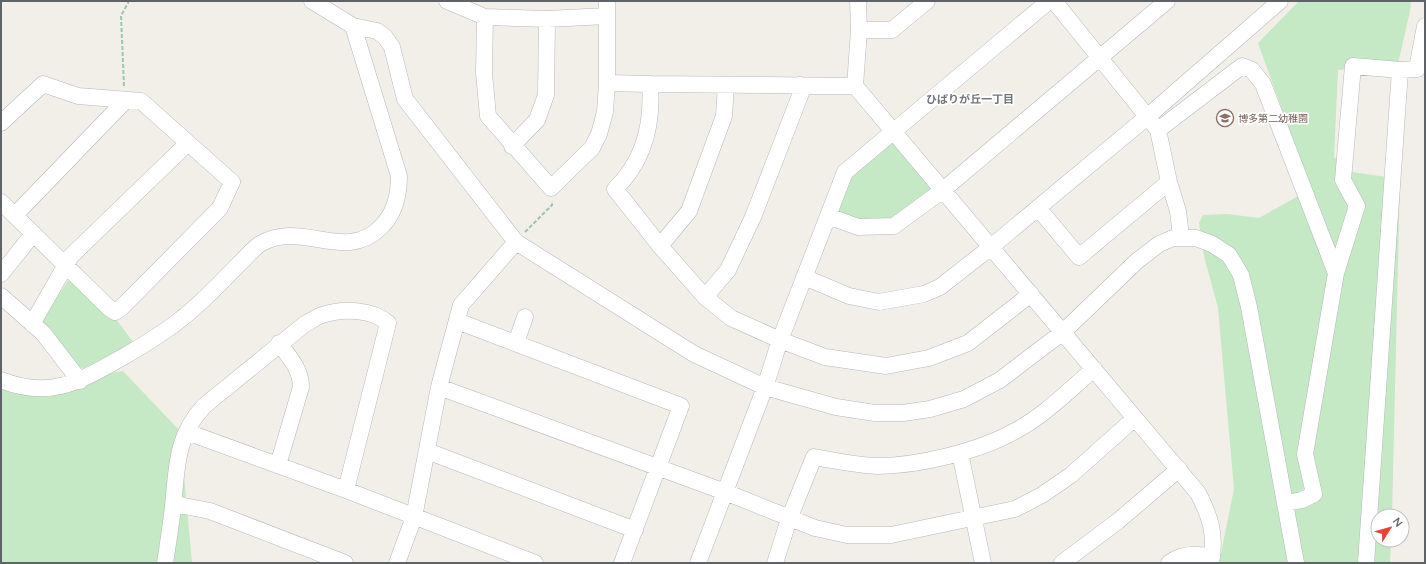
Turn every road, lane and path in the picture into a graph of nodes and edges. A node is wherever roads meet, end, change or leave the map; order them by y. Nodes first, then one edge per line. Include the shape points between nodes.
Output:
1 (129, 1) edge
2 (312, 1) edge
3 (447, 1) edge
4 (858, 1) edge
5 (927, 1) edge
6 (1049, 1) edge
7 (1054, 1) edge
8 (1166, 1) edge
9 (1280, 1) edge
10 (607, 9) edge
11 (485, 17) junction
12 (547, 19) junction
13 (353, 26) junction
14 (1425, 26) edge
15 (859, 30) junction
16 (1100, 58) junction
17 (1400, 70) junction
18 (608, 83) junction
19 (650, 84) junction
20 (726, 85) junction
21 (800, 85) junction
22 (855, 86) junction
23 (125, 101) junction
24 (1148, 117) junction
25 (1, 123) edge
26 (1158, 130) junction
27 (893, 132) junction
28 (188, 143) junction
29 (512, 146) junction
30 (1169, 182) junction
31 (551, 188) junction
32 (943, 190) junction
33 (1, 202) edge
34 (1038, 208) junction
35 (15, 215) junction
36 (828, 216) junction
37 (33, 234) junction
38 (1181, 237) junction
39 (516, 242) junction
40 (660, 246) junction
41 (991, 246) junction
42 (66, 265) junction
43 (1336, 273) junction
44 (1, 274) edge
45 (804, 277) junction
46 (1031, 294) junction
47 (1, 296) edge
48 (705, 297) junction
49 (525, 316) dead end
50 (457, 321) junction
51 (32, 324) junction
52 (1063, 332) junction
53 (780, 340) junction
54 (280, 343) junction
55 (516, 343) junction
56 (1094, 369) junction
57 (1, 380) edge
58 (80, 381) junction
59 (439, 387) junction
60 (765, 387) junction
61 (1135, 418) junction
62 (187, 432) junction
63 (427, 451) junction
64 (960, 453) junction
65 (278, 465) junction
66 (658, 468) junction
67 (1178, 469) junction
68 (346, 490) junction
69 (725, 492) junction
70 (1286, 503) junction
71 (174, 504) junction
72 (414, 517) junction
73 (974, 518) junction
74 (789, 519) junction
75 (635, 530) junction
76 (1211, 560) edge
77 (164, 563) edge
78 (345, 563) edge
79 (397, 563) edge
80 (535, 563) edge
81 (622, 563) edge
82 (698, 563) edge
83 (775, 563) edge
84 (983, 563) edge
85 (1062, 563) edge
86 (1169, 563) edge
87 (1296, 563) edge
88 (1366, 563) edge

1 - 23 path via 121,16
2 - 13 street
3 - 11 street
4 - 15 street
5 - 15 street via 892,30
6 - 27 street
7 - 16 street
8 - 16 street
9 - 24 street
10 - 12 street
10 - 18 street
11 - 12 street
11 - 29 street via 484,73 488,116
12 - 29 street via 546,94 537,120
13 - 39 street via 377,31 385,37 392,47 405,98
13 - 58 street via 399,176 399,192 395,207 384,224 372,236 356,243 280,236 260,244 181,319 133,351
14 - 17 street via 1417,69
15 - 22 street
16 - 24 street
16 - 32 street
17 - 43 street via 1354,66 1342,180 1357,206
17 - 88 street
18 - 19 street
18 - 31 street via 605,112 592,148
19 - 20 street
19 - 40 street via 648,132 642,151 626,179 615,189
20 - 21 street
20 - 40 street via 724,116 689,210
21 - 22 street
21 - 48 street via 800,93 753,217 728,270
22 - 27 street
23 - 25 street via 78,96 43,84
23 - 28 street via 141,102
23 - 35 street
24 - 26 street
24 - 34 street
26 - 30 street
26 - 43 street via 1242,66 1252,70 1263,84
27 - 32 street
27 - 36 street via 845,172
28 - 42 street via 71,256
28 - 42 street via 232,182 220,208 121,308 115,312 109,308
29 - 31 street
30 - 34 street via 1078,257
30 - 38 street via 1178,211
31 - 39 path via 552,205
32 - 36 street via 894,226 858,227
32 - 41 street
33 - 35 street
34 - 41 street
35 - 37 street
36 - 45 street
37 - 42 street
37 - 44 street
38 - 52 street via 1159,244 1137,260
38 - 70 street via 1196,238 1212,244 1229,255 1241,275
39 - 50 street via 461,305
39 - 60 street via 694,354
40 - 48 street
41 - 45 street via 940,287 902,299 879,302 849,296
41 - 46 street
42 - 51 street
43 - 70 street via 1305,454 1314,494 1302,500
45 - 53 street
46 - 52 street
46 - 53 street via 968,343 929,358 886,366 825,357
47 - 51 street
48 - 53 street via 731,318
49 - 55 street
50 - 55 street
50 - 59 street
51 - 58 street via 43,333
52 - 56 street
52 - 60 street via 1000,380 964,399 930,409 903,413 874,413 836,407
53 - 60 street
54 - 62 street via 204,406 193,417
54 - 65 street via 296,366 301,377 301,386
54 - 68 street via 322,315 345,311 364,312 380,316 388,323
55 - 66 street via 681,406
56 - 61 street
56 - 64 street via 1017,431 989,445
57 - 58 street via 22,388 36,389
59 - 63 street
59 - 66 street
60 - 69 street
61 - 67 street
61 - 73 street via 1071,475 1042,494 1015,509
62 - 65 street
62 - 71 street via 178,456
63 - 72 street
63 - 75 street
64 - 73 street
64 - 74 street via 878,466 814,457
65 - 68 street
66 - 69 street
66 - 75 street
67 - 76 street via 1198,493 1207,510 1213,527
67 - 85 street via 1118,521
68 - 72 street
69 - 74 street
69 - 82 street
70 - 87 street
71 - 77 street
71 - 78 street via 210,511
72 - 79 street
72 - 80 street
73 - 74 street via 891,535 847,535
73 - 84 street
74 - 83 street
75 - 81 street
76 - 86 street via 1184,555

